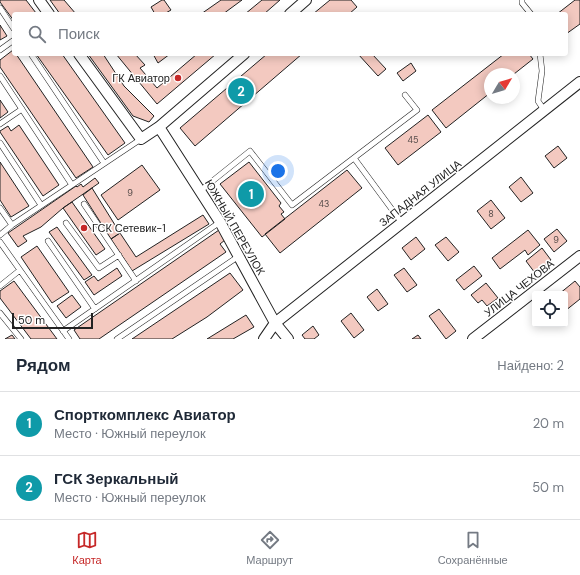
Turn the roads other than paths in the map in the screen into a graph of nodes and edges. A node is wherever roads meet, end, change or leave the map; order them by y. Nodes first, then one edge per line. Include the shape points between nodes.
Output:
1 (39, 0) edge
2 (306, 0) edge
3 (522, 0) edge
4 (0, 8) edge
5 (48, 12) edge
6 (292, 12) edge
7 (529, 12) edge
8 (12, 26) edge
9 (12, 41) edge
10 (0, 50) edge
11 (32, 56) edge
12 (80, 56) edge
13 (242, 56) edge
14 (540, 56) edge
15 (1, 79) edge
16 (580, 82) edge
17 (405, 95) dead end
18 (22, 109) junction
19 (544, 110) junction
20 (0, 124) edge
21 (159, 127) junction
22 (141, 139) junction
23 (0, 143) edge
24 (354, 158) junction
25 (104, 163) junction
26 (72, 185) junction
27 (200, 191) junction
28 (84, 204) dead end
29 (41, 205) junction
30 (0, 208) edge
31 (220, 222) junction
32 (66, 223) dead end
33 (402, 223) junction
34 (12, 225) junction
35 (0, 235) edge
36 (48, 241) dead end
37 (0, 242) edge
38 (118, 255) junction
39 (239, 256) junction
40 (580, 256) edge
41 (20, 270) junction
42 (136, 281) junction
43 (0, 286) edge
44 (95, 309) junction
45 (0, 313) edge
46 (275, 323) junction
47 (63, 331) junction
48 (21, 339) edge
49 (69, 339) edge
50 (117, 339) edge
51 (264, 339) edge
52 (286, 339) edge
53 (473, 339) edge

1 - 5 street
2 - 6 street
3 - 7 lane
4 - 8 lane
9 - 10 lane
11 - 25 lane
12 - 22 street
13 - 21 street
14 - 19 lane via 542,71 538,101
15 - 18 lane
16 - 19 street, ЗАПАДНАЯ УЛИЦА
17 - 24 lane via 416,110
18 - 20 lane
18 - 26 lane
19 - 33 street, ЗАПАДНАЯ УЛИЦА
21 - 22 street
21 - 27 street, ЮЖНЫЙ ПЕРЕУЛОК
22 - 25 lane
23 - 29 lane
24 - 27 lane via 292,205 250,151
24 - 33 lane
25 - 26 lane
26 - 29 lane
27 - 31 street, ЮЖНЫЙ ПЕРЕУЛОК
28 - 38 lane
29 - 34 lane
30 - 34 lane
31 - 39 street, ЮЖНЫЙ ПЕРЕУЛОК
31 - 42 lane
32 - 38 lane via 99,268
33 - 46 street, ЗАПАДНАЯ УЛИЦА
34 - 35 lane
36 - 44 lane
37 - 41 lane
38 - 42 lane
39 - 46 street, ЮЖНЫЙ ПЕРЕУЛОК
39 - 50 lane
40 - 53 street, УЛИЦА ЧЕХОВА
41 - 43 lane
41 - 47 lane
42 - 44 lane
44 - 47 lane
45 - 48 lane
46 - 51 street, ЗАПАДНАЯ УЛИЦА
46 - 52 street, ЮЖНЫЙ ПЕРЕУЛОК
47 - 49 lane

